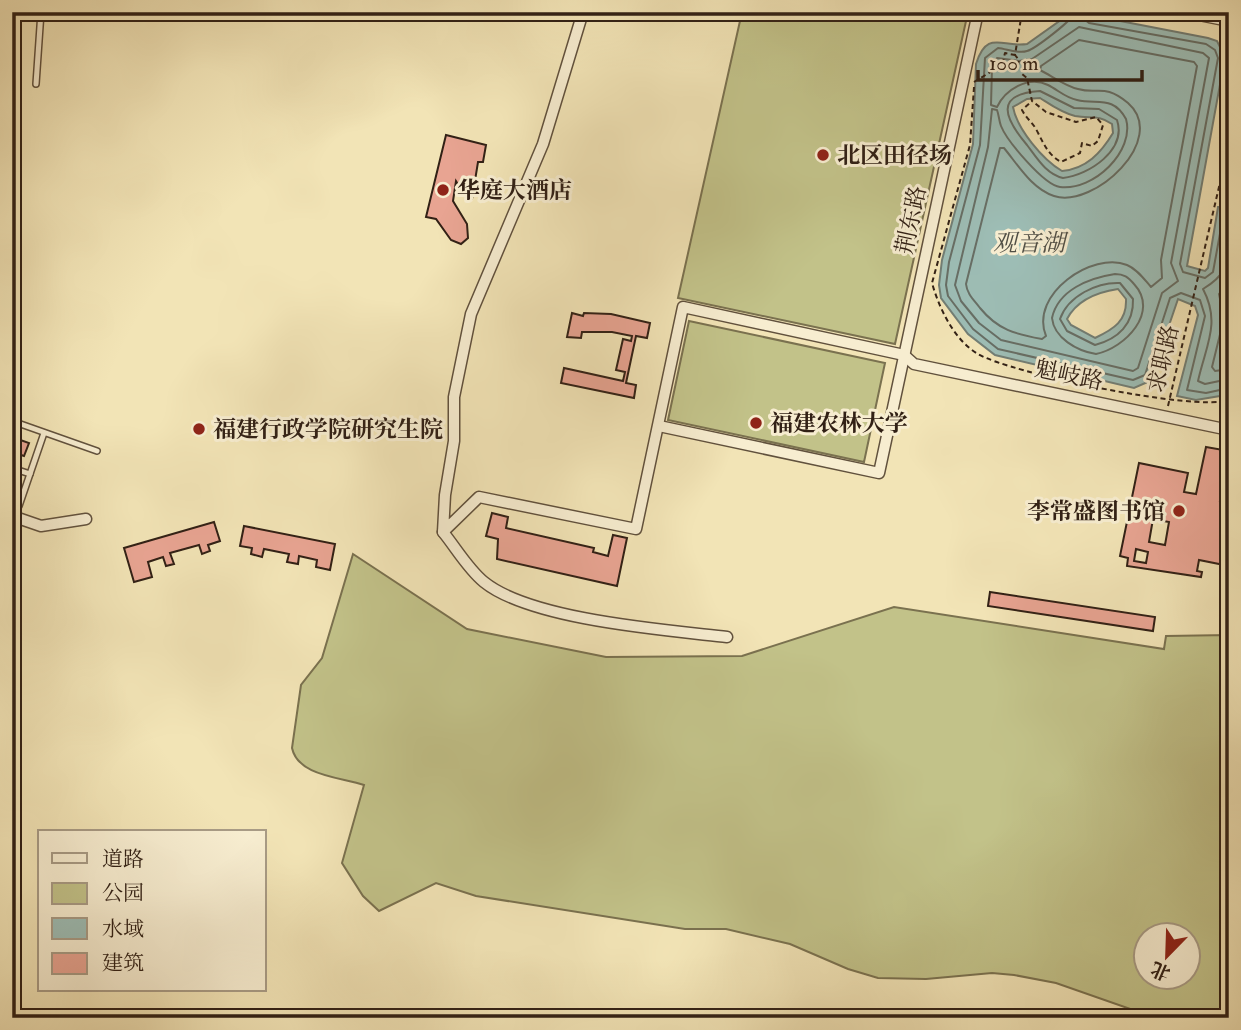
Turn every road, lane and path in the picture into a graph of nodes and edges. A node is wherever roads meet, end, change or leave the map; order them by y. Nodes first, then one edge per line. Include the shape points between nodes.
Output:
1 (41, 12) edge
2 (583, 12) edge
3 (978, 12) edge
4 (1022, 12) edge
5 (1184, 12) edge
6 (1229, 22) edge
7 (1015, 55) junction
8 (36, 84) dead end
9 (1032, 101) junction
10 (1229, 144) edge
11 (904, 355) junction
12 (1229, 401) edge
13 (1169, 402) junction
14 (1166, 417) junction
15 (12, 421) edge
16 (659, 426) junction
17 (1229, 430) edge
18 (44, 433) junction
19 (97, 452) dead end
20 (12, 468) edge
21 (30, 474) junction
22 (15, 511) edge
23 (86, 519) dead end
24 (443, 532) junction
25 (727, 637) dead end

1 - 8 lane
2 - 24 street via 543,144 471,314 454,397 454,441
3 - 11 street, 荆东路
4 - 7 path
5 - 6 street
7 - 9 path
7 - 13 path via 1005,53 1002,65 975,82 970,145 932,283 937,302 970,348 1004,365
9 - 9 path via 1046,112 1076,122 1096,117 1103,125 1098,141 1092,146 1082,143 1080,153 1061,162 1052,157 1022,110
10 - 13 path, 求职路
11 - 14 street, 魁岐路 via 914,364
11 - 16 street, 荆东路 via 878,473
11 - 16 street, 魁岐路 via 682,307
12 - 13 path via 1205,405
13 - 14 path, 求职路
14 - 17 street, 魁岐路
15 - 18 lane
16 - 24 street via 636,529 479,497
18 - 19 lane
18 - 21 lane
20 - 21 lane
21 - 22 lane
22 - 23 street via 41,526
24 - 25 street via 484,581 531,604 649,629

